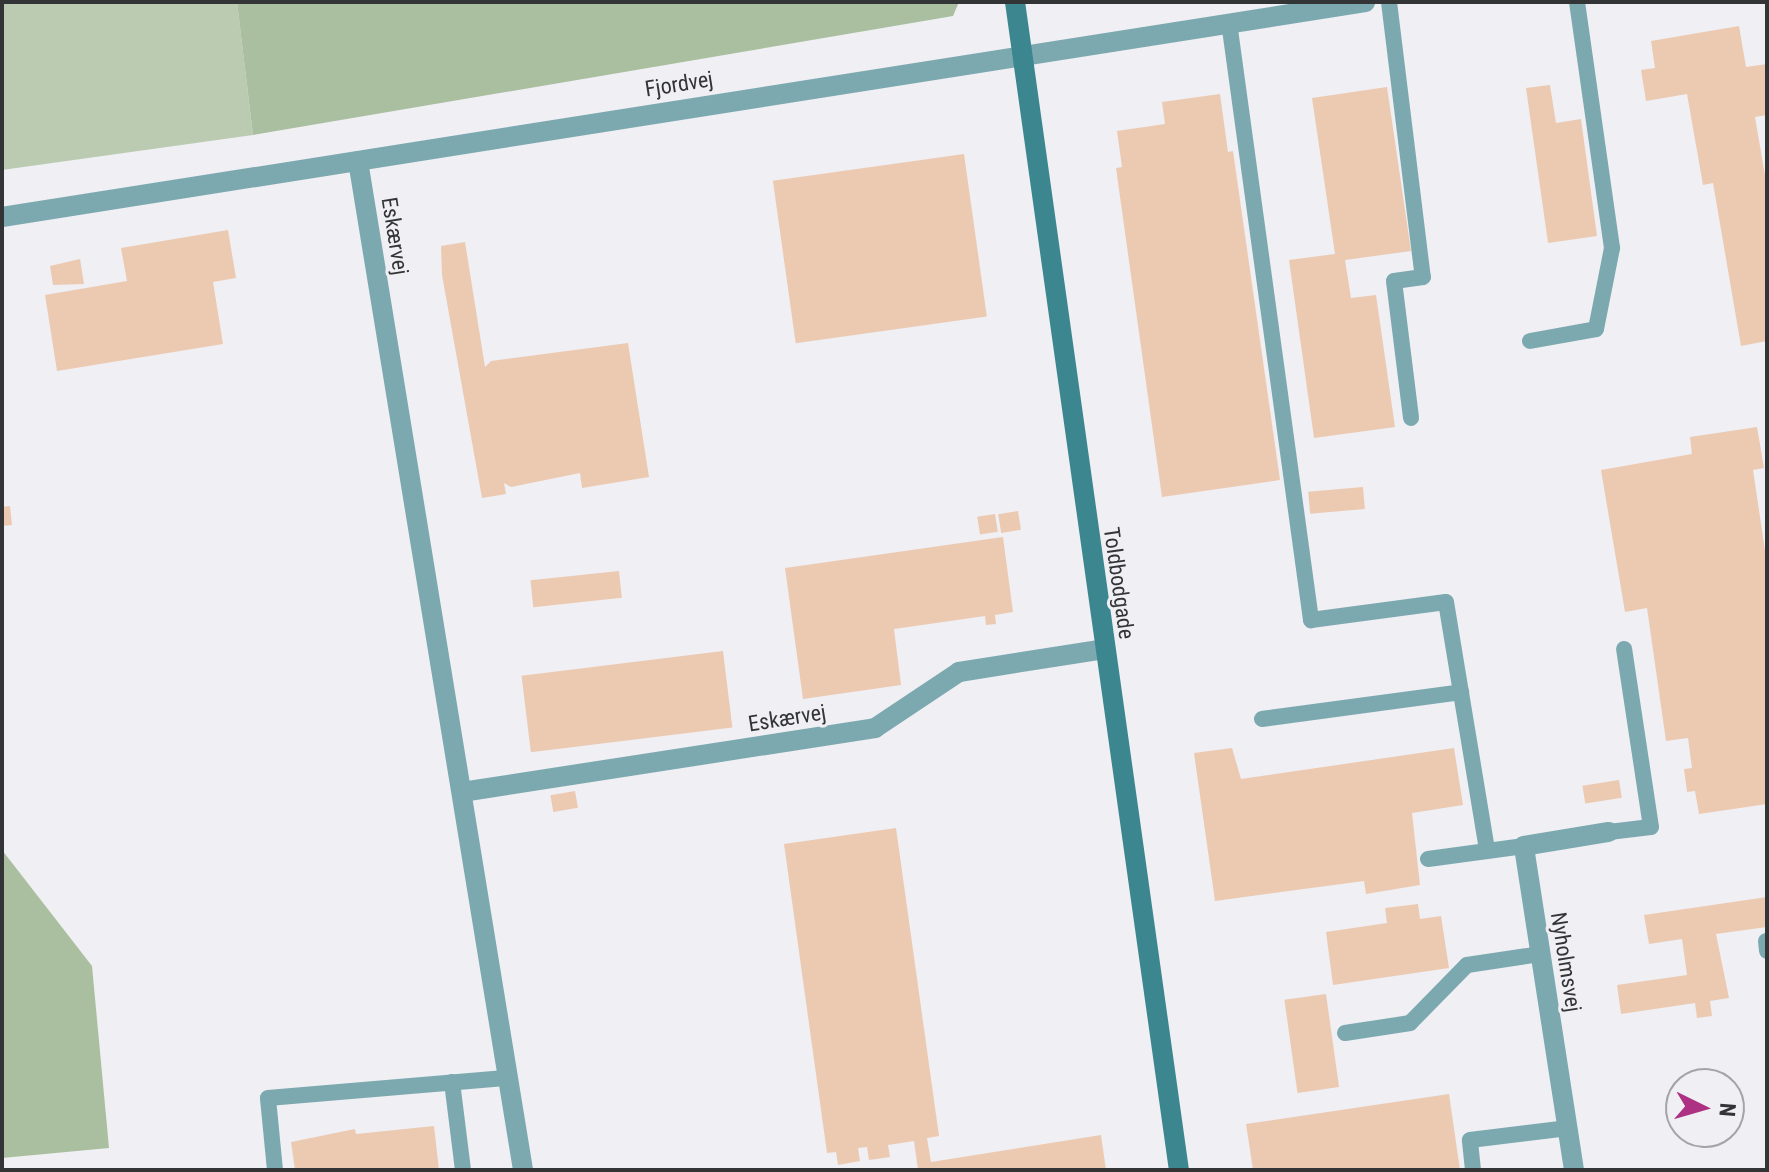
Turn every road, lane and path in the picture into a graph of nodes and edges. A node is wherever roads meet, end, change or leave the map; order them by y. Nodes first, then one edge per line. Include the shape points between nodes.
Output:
1 (1015, 2) edge
2 (1365, 2) edge
3 (1389, 2) edge
4 (1577, 2) edge
5 (1229, 22) junction
6 (1022, 52) junction
7 (358, 161) junction
8 (2, 217) edge
9 (1530, 341) dead end
10 (1411, 418) dead end
11 (1104, 649) junction
12 (1624, 649) dead end
13 (1461, 692) junction
14 (1262, 719) dead end
15 (462, 792) junction
16 (1609, 832) joint
17 (1524, 846) junction
18 (1487, 851) junction
19 (1428, 859) dead end
20 (1541, 954) junction
21 (1345, 1033) dead end
22 (508, 1078) junction
23 (452, 1082) junction
24 (1568, 1128) junction
25 (275, 1170) edge
26 (463, 1170) edge
27 (523, 1170) edge
28 (1179, 1170) edge
29 (1473, 1170) edge
30 (1574, 1170) edge

1 - 6 street, Toldbodgade
2 - 5 street, Fjordvej
3 - 10 lane via 1423,277 1394,281
4 - 9 lane via 1612,248 1596,329
5 - 6 street, Fjordvej
5 - 13 lane via 1311,620 1446,602
6 - 7 street, Fjordvej
6 - 11 street, Toldbodgade
7 - 8 street, Fjordvej
7 - 15 street, Eskærvej
11 - 15 street, Eskærvej via 959,672 875,728
11 - 28 street, Toldbodgade
12 - 16 lane via 1651,827
13 - 14 lane
13 - 18 lane
15 - 22 street, Eskærvej
16 - 17 street
17 - 18 lane
17 - 20 street, Nyholmsvej
18 - 19 lane
20 - 21 lane via 1467,965 1410,1023
20 - 24 street, Nyholmsvej
22 - 23 lane
22 - 27 street, Eskærvej
23 - 25 lane via 268,1098
23 - 26 lane
24 - 29 lane via 1470,1140
24 - 30 street, Nyholmsvej

